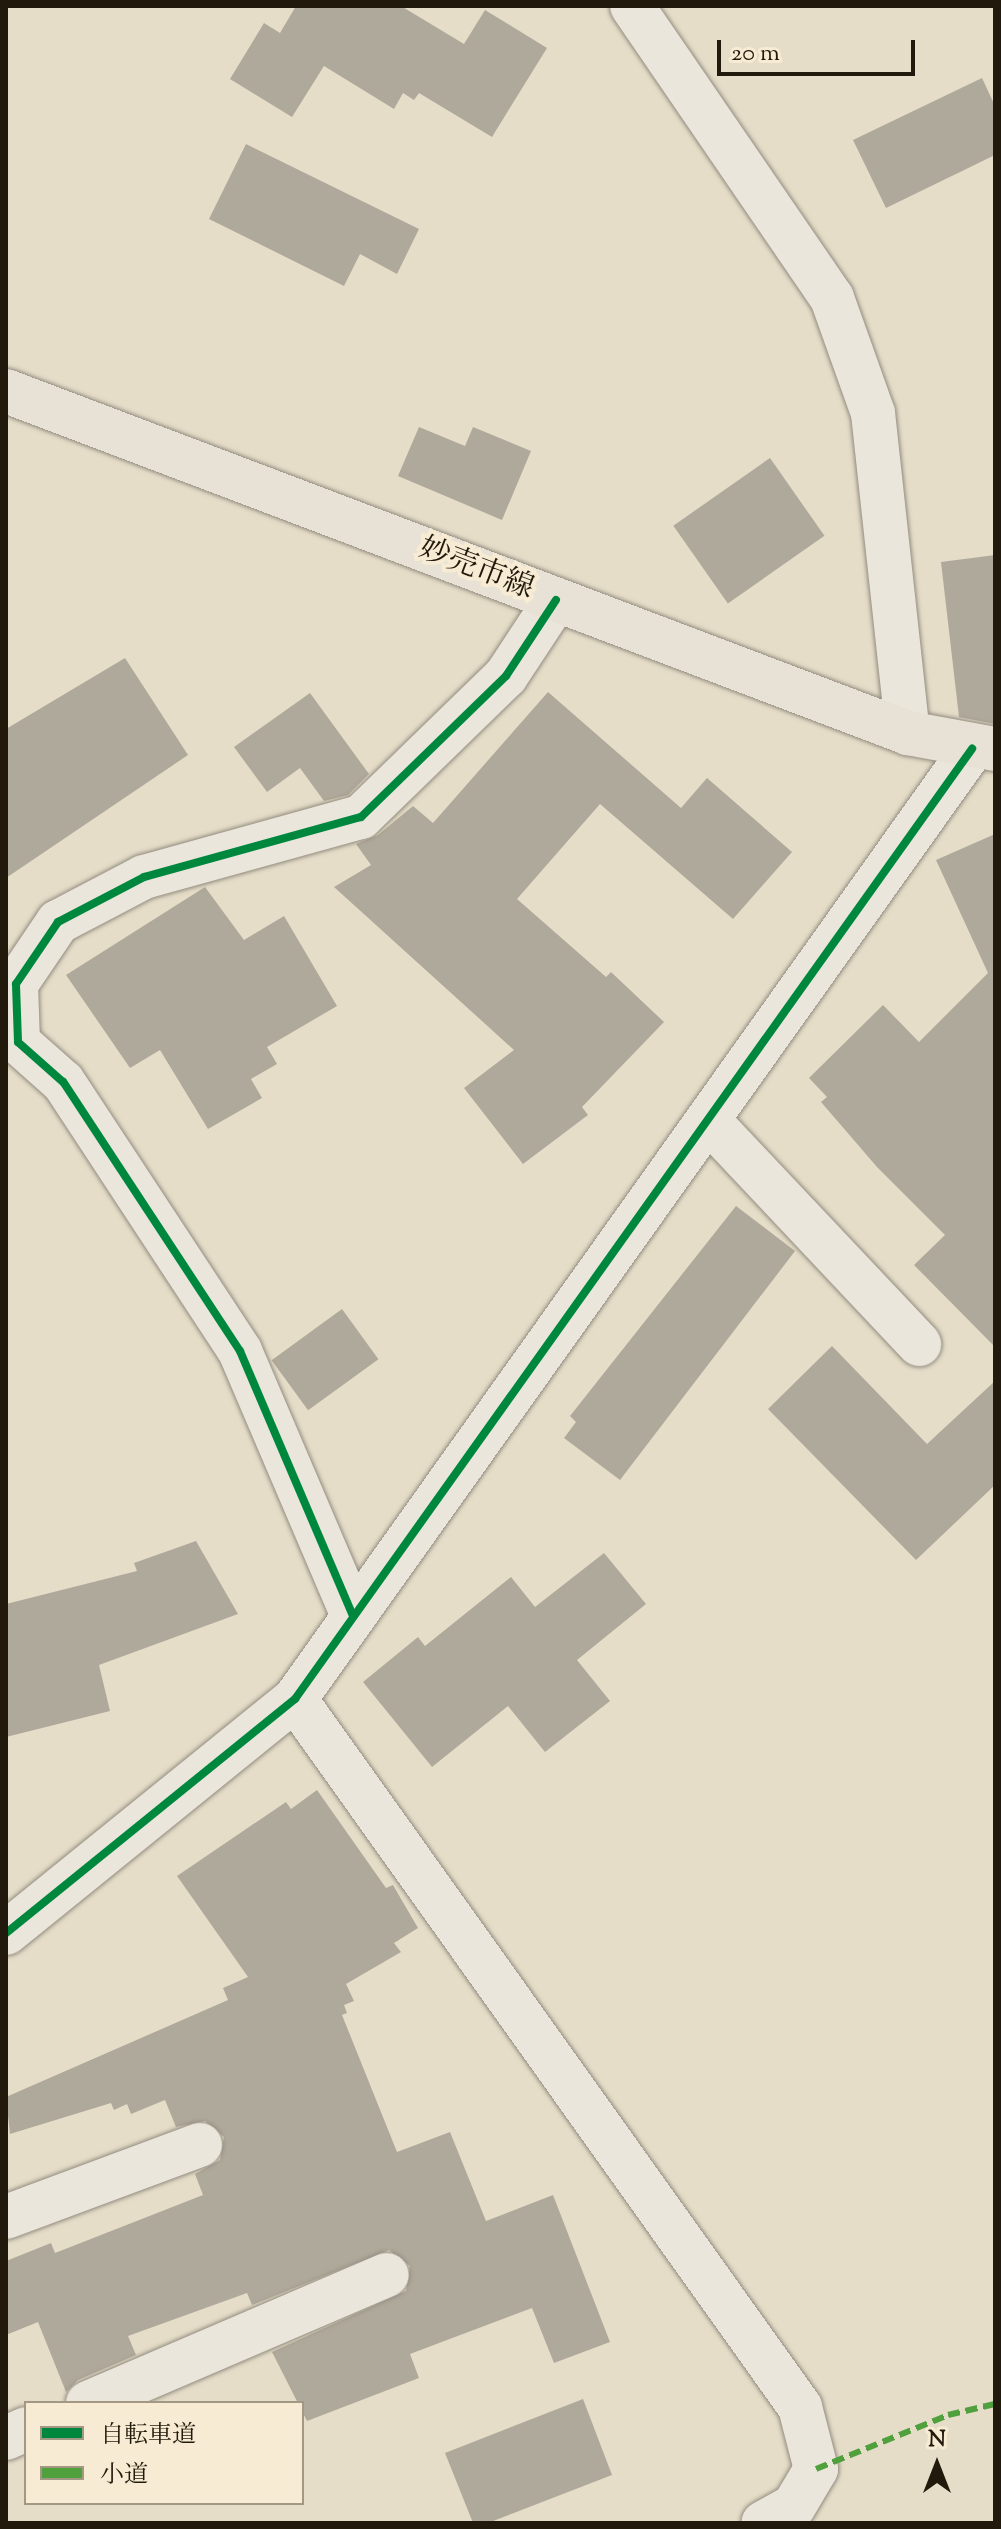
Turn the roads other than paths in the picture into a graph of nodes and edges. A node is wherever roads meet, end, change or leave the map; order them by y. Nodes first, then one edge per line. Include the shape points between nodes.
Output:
1 (632, 6) edge
2 (6, 391) edge
3 (556, 600) junction
4 (908, 733) junction
5 (984, 749) edge
6 (12, 1048) edge
7 (708, 1120) junction
8 (919, 1344) dead end
9 (353, 1616) junction
10 (295, 1699) junction
11 (6, 1933) edge
12 (200, 2145) dead end
13 (6, 2217) edge
14 (387, 2275) dead end
15 (93, 2401) edge
16 (763, 2523) edge

1 - 4 street via 832,298 873,413
2 - 3 main road, 妙売市線
3 - 4 main road, 妙売市線
3 - 6 street via 506,676 361,817 312,833 224,850 144,877 58,922 16,984
4 - 5 main road, 妙売市線
5 - 7 street
6 - 9 street via 63,1082 240,1351
7 - 8 street
7 - 9 street
9 - 10 street
10 - 11 street
10 - 16 street via 800,2407 816,2469 794,2506
12 - 13 street
14 - 15 street

